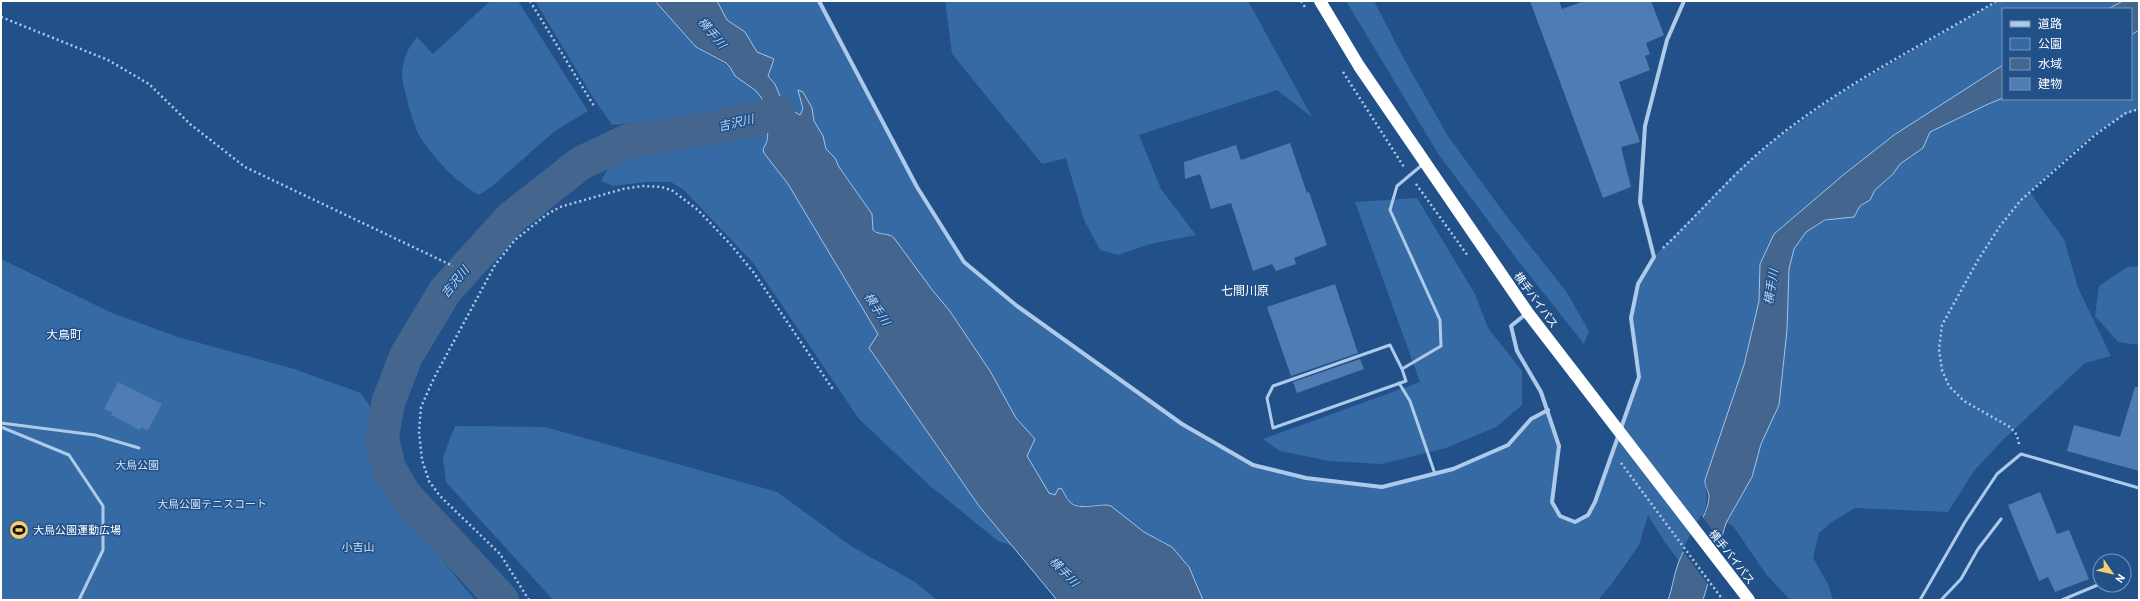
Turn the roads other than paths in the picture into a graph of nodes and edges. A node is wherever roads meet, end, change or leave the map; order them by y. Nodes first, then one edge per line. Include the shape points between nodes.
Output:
1 (819, 1) edge
2 (1320, 1) edge
3 (1684, 1) edge
4 (1425, 162) junction
5 (1528, 313) junction
6 (1402, 369) junction
7 (1400, 383) junction
8 (1548, 410) junction
9 (1, 423) edge
10 (1, 427) edge
11 (138, 448) dead end
12 (1435, 474) junction
13 (2139, 488) edge
14 (2001, 519) dead end
15 (2092, 587) edge
16 (79, 600) edge
17 (1749, 600) edge
18 (1920, 600) edge
19 (1941, 600) edge
20 (2062, 600) edge

1 - 12 street via 917,187 964,262 1017,306 1182,424 1253,465 1306,478 1382,487
2 - 4 highway, 横手バイパス via 1360,66
3 - 8 street via 1667,40 1645,126 1640,202 1654,257 1638,284 1632,318 1639,377 1595,502 1588,515 1575,522 1560,516 1552,502 1559,446
4 - 5 highway, 横手バイパス
4 - 6 lane via 1397,186 1390,210 1440,320 1441,346
5 - 8 street via 1511,326 1517,351 1541,392
5 - 17 highway, 横手バイパス, bridge
6 - 7 lane via 1406,381
6 - 7 lane via 1390,345 1273,386 1267,398 1273,428
7 - 12 lane via 1410,401
8 - 12 street via 1531,419 1508,445
9 - 11 lane via 95,435
10 - 16 lane via 69,455 103,506 103,550
13 - 18 lane via 2021,454 1997,474 1965,522
14 - 19 lane via 1978,549 1961,579
15 - 20 lane

